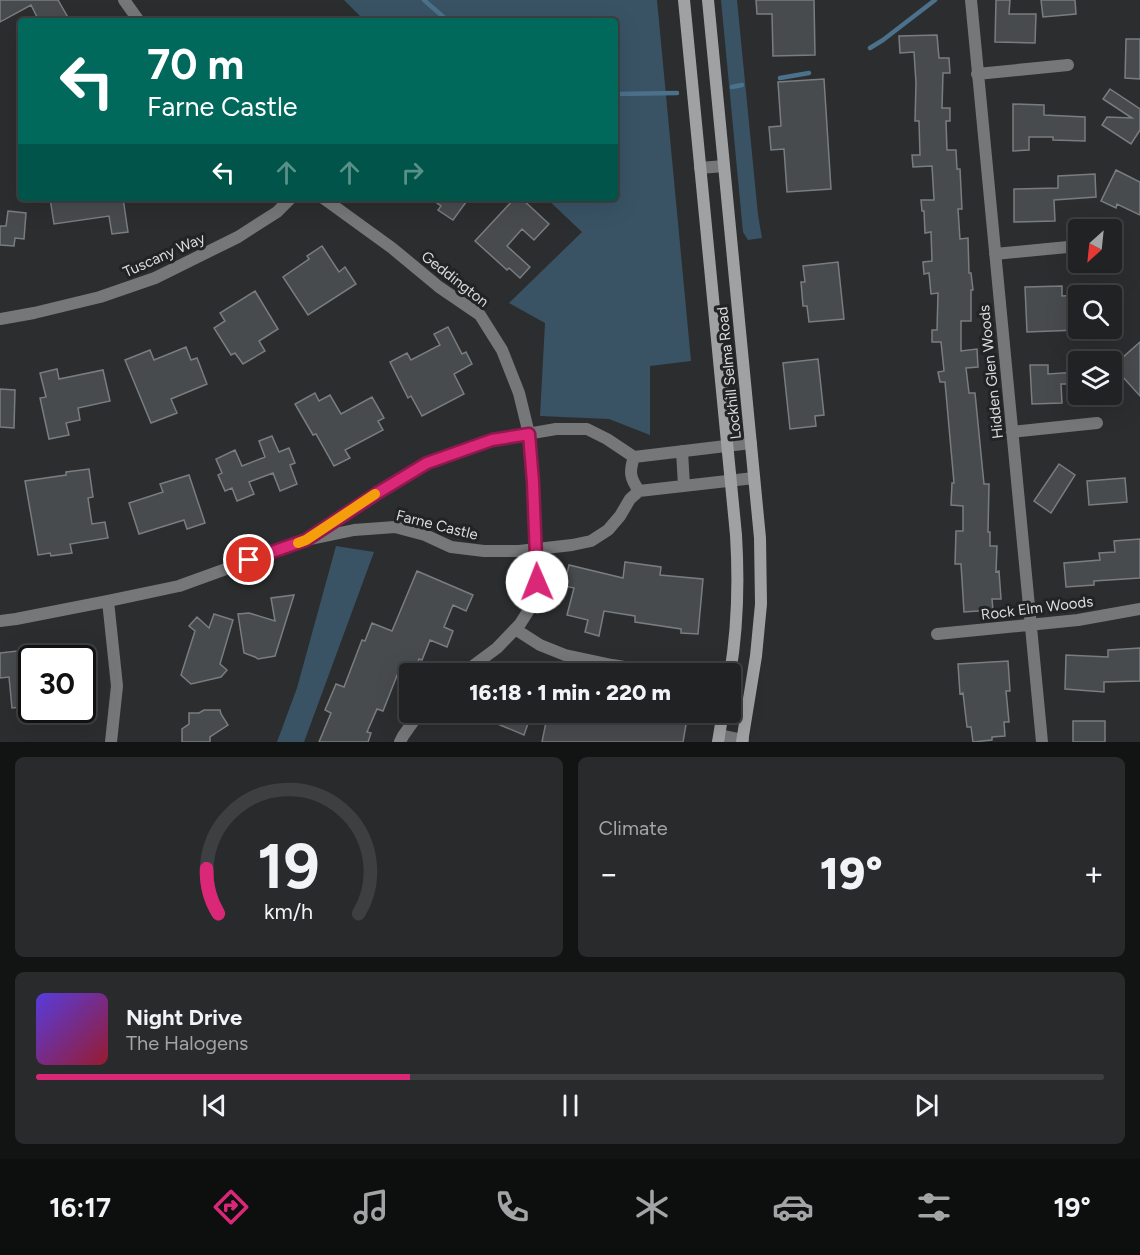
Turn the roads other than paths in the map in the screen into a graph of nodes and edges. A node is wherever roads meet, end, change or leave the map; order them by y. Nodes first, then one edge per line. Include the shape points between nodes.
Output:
1 (124, 0) edge
2 (684, 0) edge
3 (708, 0) edge
4 (970, 0) edge
5 (137, 18) edge
6 (1068, 65) dead end
7 (977, 74) junction
8 (724, 166) junction
9 (700, 168) junction
10 (288, 201) edge
11 (327, 201) edge
12 (1068, 247) edge
13 (995, 254) junction
14 (0, 319) edge
15 (1097, 423) dead end
16 (1012, 432) junction
17 (529, 434) junction
18 (751, 443) junction
19 (727, 446) junction
20 (682, 451) junction
21 (634, 457) junction
22 (754, 478) junction
23 (731, 482) junction
24 (684, 486) junction
25 (639, 491) junction
26 (306, 540) junction
27 (537, 548) junction
28 (108, 601) junction
29 (1140, 609) edge
30 (0, 621) edge
31 (1031, 625) junction
32 (515, 629) junction
33 (937, 634) dead end
34 (477, 663) edge
35 (599, 663) edge
36 (731, 663) edge
37 (412, 723) edge
38 (721, 723) edge
39 (719, 739) edge
40 (743, 741) edge
41 (111, 742) edge
42 (400, 742) edge
43 (1042, 742) edge

1 - 5 street
2 - 9 main road, Lockhill Selma Road
3 - 8 main road, Lockhill Selma Road
4 - 7 street, Hidden Glen Woods
6 - 7 street
7 - 13 street, Hidden Glen Woods
8 - 9 street
8 - 18 main road, Lockhill Selma Road
9 - 19 main road, Lockhill Selma Road
10 - 14 street, Tuscany Way via 238,237 155,278 100,297
11 - 17 street, Geddington via 480,315 502,350 519,393
12 - 13 street
13 - 16 street, Hidden Glen Woods
15 - 16 street
16 - 31 street, Hidden Glen Woods
17 - 21 street, Farne Castle via 587,429
17 - 26 street, Farne Castle via 492,440 427,463
17 - 27 street, Geddington
18 - 19 street
18 - 22 main road, Lockhill Selma Road
19 - 20 street
19 - 23 main road, Lockhill Selma Road
20 - 21 street
20 - 24 street
21 - 25 street via 632,481
22 - 23 street
22 - 40 main road, Lockhill Selma Road via 761,604
23 - 24 street
23 - 36 main road, Lockhill Selma Road via 738,591
24 - 25 street
25 - 27 street, Farne Castle via 608,531 591,541
26 - 27 street, Farne Castle via 395,527 462,548
26 - 28 street, Farne Castle via 180,586
27 - 32 street, Geddington via 532,605
28 - 30 street, Farne Castle
28 - 41 street via 117,686
29 - 31 street, Rock Elm Woods
31 - 33 street, Rock Elm Woods
31 - 43 street, Hidden Glen Woods
32 - 34 street, Geddington
32 - 35 street via 540,645
37 - 42 street
38 - 39 main road
39 - 40 street

